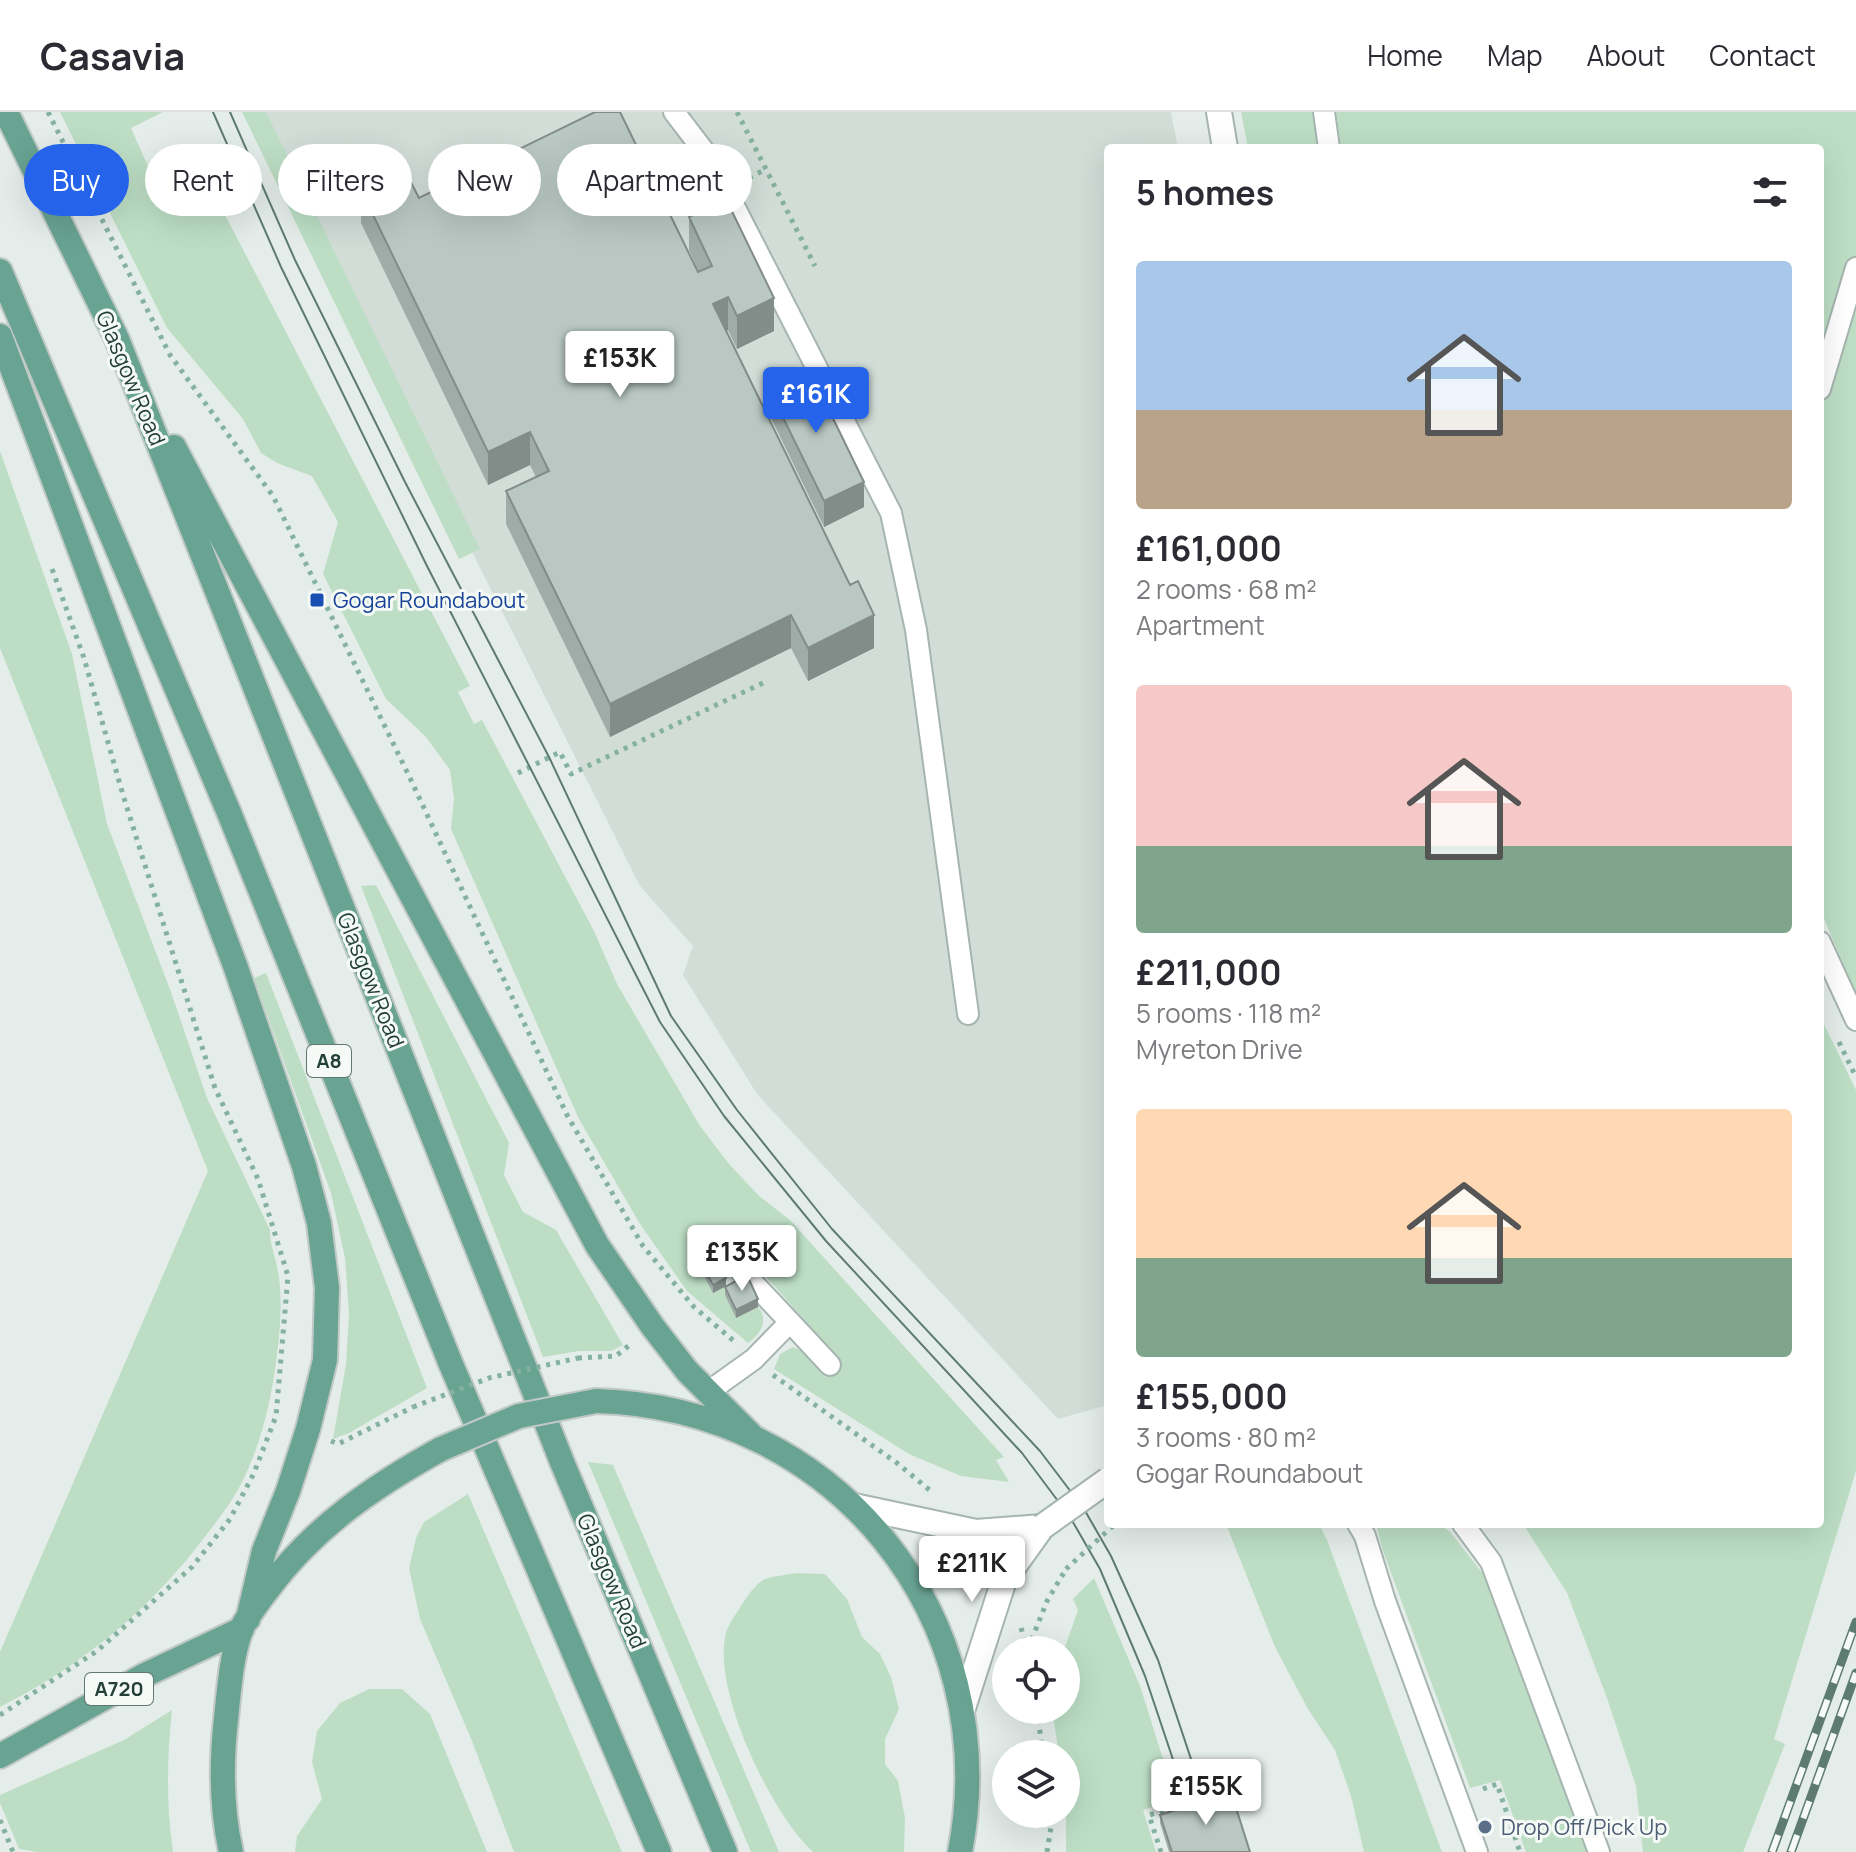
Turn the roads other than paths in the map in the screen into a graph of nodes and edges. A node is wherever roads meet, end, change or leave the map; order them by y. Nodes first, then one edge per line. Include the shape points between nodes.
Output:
1 (6, 112) edge
2 (674, 112) edge
3 (1219, 112) edge
4 (1324, 112) edge
5 (1224, 144) edge
6 (1328, 144) edge
7 (1856, 268) edge
8 (0, 271) edge
9 (0, 336) edge
10 (117, 339) junction
11 (1824, 376) edge
12 (1824, 951) edge
13 (968, 1014) dead end
14 (1856, 1020) edge
15 (738, 1267) dead end
16 (790, 1322) junction
17 (830, 1365) dead end
18 (708, 1392) junction
19 (751, 1435) junction
20 (1104, 1483) edge
21 (854, 1506) junction
22 (1042, 1527) junction
23 (1364, 1528) edge
24 (1466, 1528) edge
25 (245, 1624) junction
26 (962, 1711) junction
27 (0, 1756) edge
28 (231, 1852) edge
29 (659, 1852) edge
30 (725, 1852) edge
31 (960, 1852) edge
32 (1477, 1852) edge
33 (1599, 1852) edge

1 - 10 main road, Glasgow Road
2 - 13 lane via 710,159 891,513 916,630
3 - 5 street
4 - 6 lane
7 - 11 lane
8 - 29 main road, A8 via 230,815 450,1362
9 - 25 main road via 225,939 319,1223 327,1288 325,1360
10 - 18 main road via 597,1245 653,1327
10 - 30 main road, Glasgow Road via 562,1462
12 - 14 lane
15 - 16 lane
16 - 17 lane
16 - 18 lane via 754,1359
18 - 19 main road
19 - 21 main road via 810,1469
19 - 25 main road, bridge via 689,1413 618,1402 596,1401 519,1416 441,1449 357,1499 285,1566
20 - 22 street, bridge
21 - 22 street via 976,1532
21 - 26 main road via 915,1582 945,1646
22 - 26 street via 1004,1580
23 - 32 lane via 1385,1601
24 - 33 lane via 1491,1562
25 - 27 main road, A720
25 - 28 main road via 232,1672 222,1759
26 - 31 main road via 968,1791

